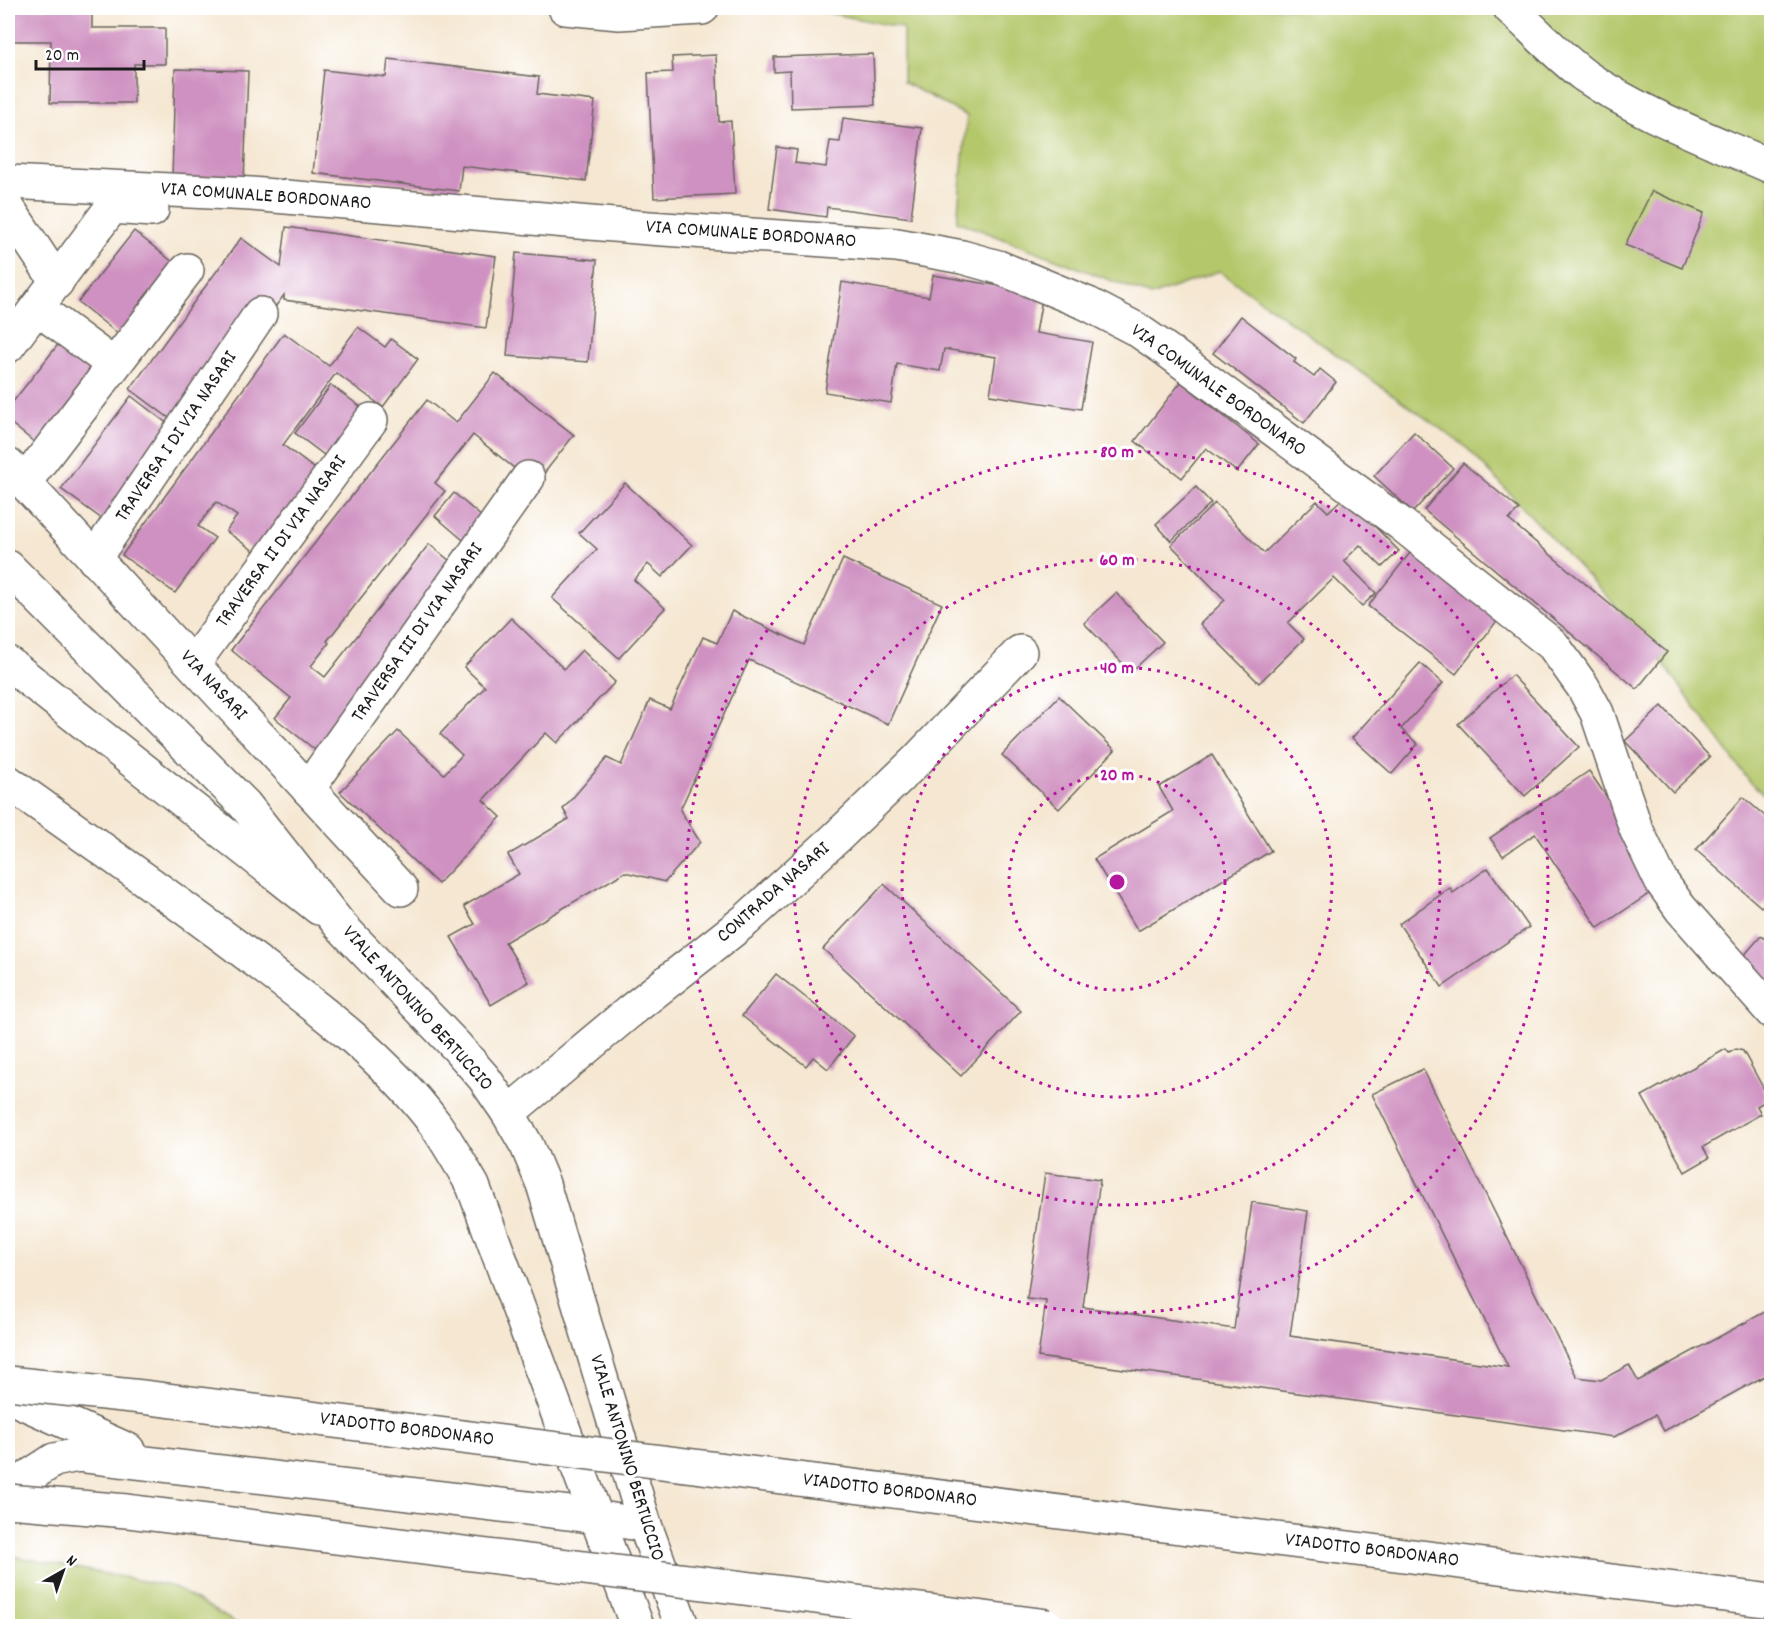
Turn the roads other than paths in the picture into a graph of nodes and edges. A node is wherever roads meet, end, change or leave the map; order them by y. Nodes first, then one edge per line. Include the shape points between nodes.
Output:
1 (565, 8) edge
2 (702, 8) edge
3 (1510, 8) edge
4 (1772, 167) edge
5 (8, 182) edge
6 (251, 194) junction
7 (8, 208) edge
8 (187, 270) dead end
9 (57, 282) junction
10 (37, 308) junction
11 (261, 314) dead end
12 (8, 346) edge
13 (114, 365) junction
14 (371, 420) dead end
15 (16, 474) edge
16 (528, 478) dead end
17 (94, 559) junction
18 (8, 567) edge
19 (1020, 652) dead end
20 (8, 663) edge
21 (193, 664) junction
22 (8, 782) edge
23 (308, 789) junction
24 (401, 889) dead end
25 (339, 924) junction
26 (1772, 1012) edge
27 (508, 1113) junction
28 (8, 1383) edge
29 (8, 1396) edge
30 (157, 1463) junction
31 (8, 1499) edge
32 (598, 1518) junction
33 (645, 1525) junction
34 (1772, 1601) edge
35 (638, 1626) edge
36 (682, 1626) edge
37 (1048, 1626) edge

1 - 2 main road via 620,13
3 - 4 main road via 1583,74 1607,89
5 - 6 main road, VIA COMUNALE BORDONARO
6 - 9 main road via 228,215 112,207
6 - 26 main road, VIA COMUNALE BORDONARO via 897,245 998,267 1088,304 1136,329 1401,524 1553,645 1597,713 1636,829 1661,881
7 - 9 main road
8 - 13 main road, VIA NASARI
9 - 10 main road
10 - 12 main road
10 - 13 main road
11 - 17 main road, TRAVERSA I DI VIA NASARI
13 - 15 main road, VIA NASARI
14 - 21 main road, TRAVERSA II DI VIA NASARI
15 - 17 main road, VIA NASARI
16 - 23 main road, TRAVERSA III DI VIA NASARI
17 - 21 main road, VIA NASARI
18 - 25 main road via 245,805
19 - 27 main road, CONTRADA NASARI via 916,761 754,913
20 - 25 main road, VIALE ANTONINO BERTUCCIO
21 - 23 main road, VIA NASARI
22 - 32 main road, VIALE ANTONINO BERTUCCIO via 158,888 308,1002 382,1066 434,1124 472,1186
23 - 24 main road, VIA NASARI
25 - 27 main road, VIALE ANTONINO BERTUCCIO via 458,1047
27 - 33 main road, VIALE ANTONINO BERTUCCIO via 543,1184
28 - 34 main road, VIADOTTO BORDONARO, bridge
29 - 30 main road
30 - 31 main road via 78,1455 54,1460 31,1475
30 - 32 main road
31 - 37 main road, bridge
32 - 33 main road
32 - 35 main road, VIALE ANTONINO BERTUCCIO
33 - 36 main road, VIALE ANTONINO BERTUCCIO

